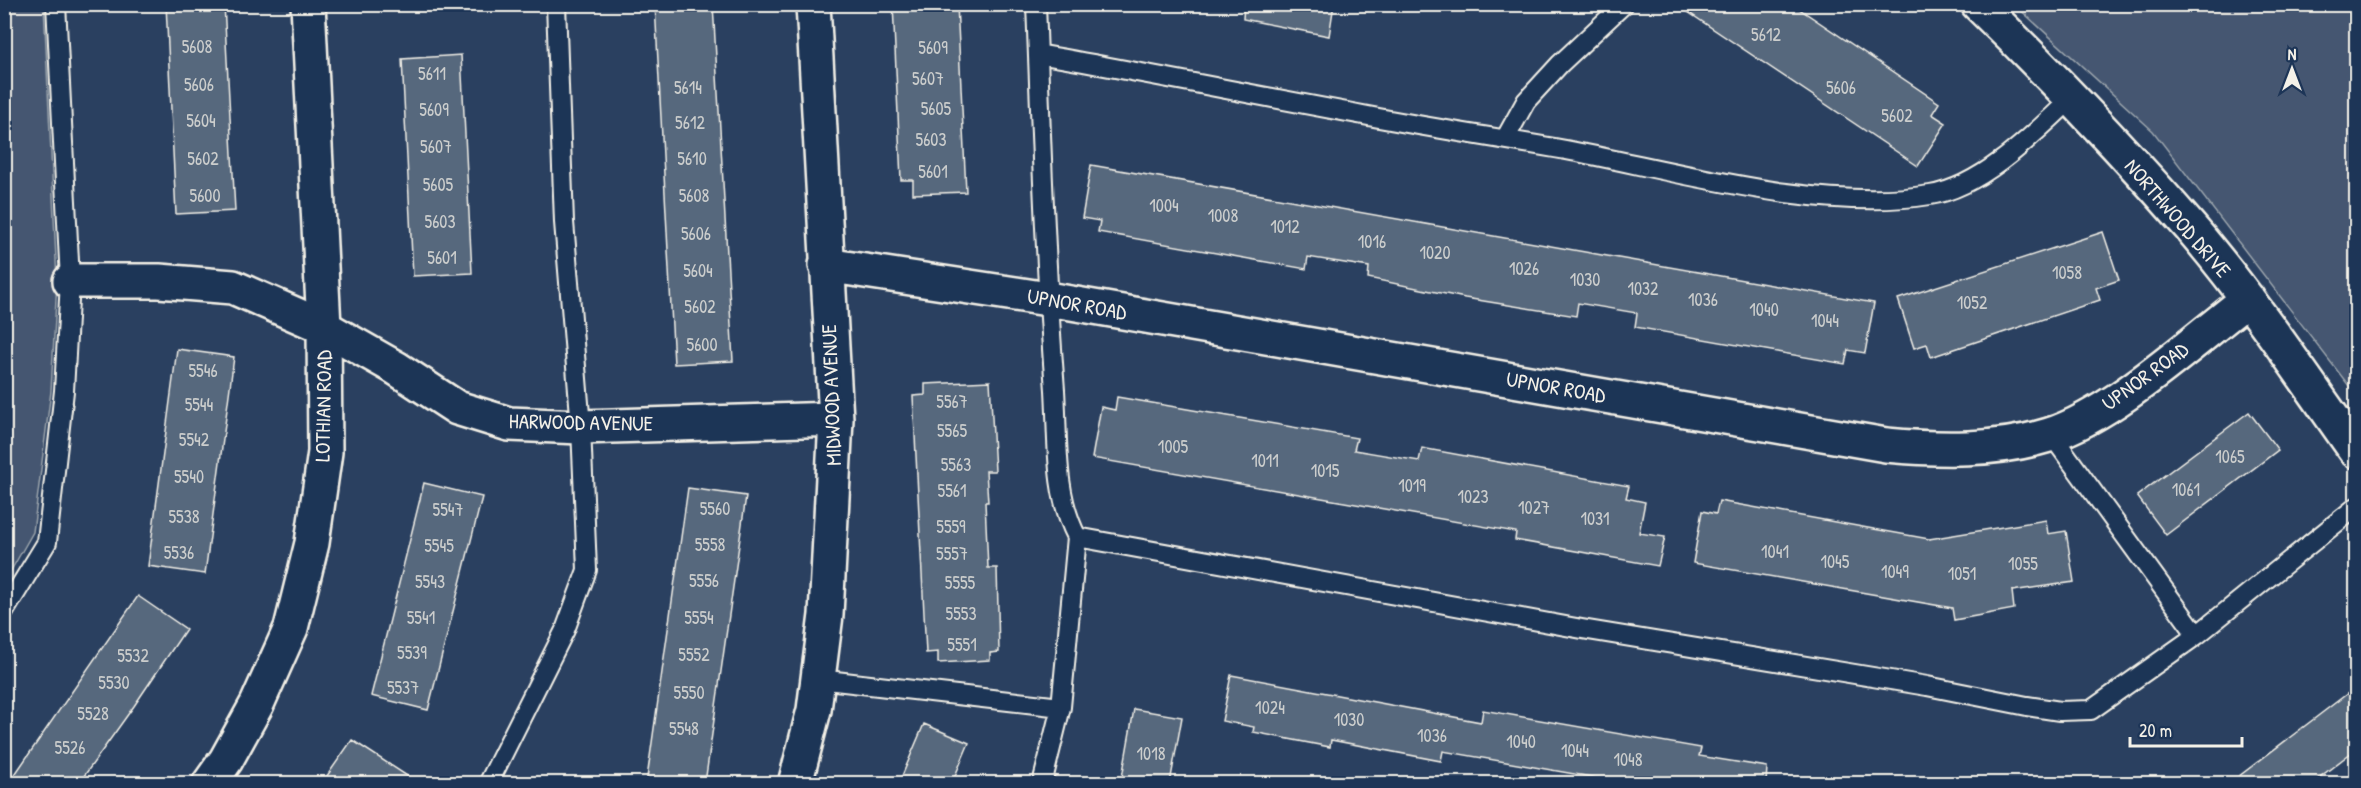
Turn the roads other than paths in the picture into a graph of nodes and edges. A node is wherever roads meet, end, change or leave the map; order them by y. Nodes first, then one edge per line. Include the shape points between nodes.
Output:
1 (56, 4) edge
2 (308, 4) edge
3 (556, 4) edge
4 (813, 4) edge
5 (1036, 4) edge
6 (1624, 4) edge
7 (1978, 4) edge
8 (1038, 54) junction
9 (2072, 98) junction
10 (1504, 139) junction
11 (825, 265) junction
12 (70, 281) junction
13 (1048, 299) junction
14 (2248, 299) junction
15 (324, 327) junction
16 (836, 419) junction
17 (581, 427) junction
18 (2050, 434) junction
19 (2356, 451) edge
20 (2356, 507) edge
21 (1077, 537) junction
22 (4, 612) edge
23 (2197, 635) junction
24 (818, 679) junction
25 (1061, 707) junction
26 (209, 783) edge
27 (488, 783) edge
28 (795, 783) edge
29 (1042, 783) edge

1 - 12 lane
2 - 15 street, LOTHIAN ROAD
3 - 17 lane via 564,222
4 - 11 street, MIDWOOD AVENUE
5 - 8 lane
6 - 10 lane via 1526,101
7 - 9 street, NORTHWOOD DRIVE
8 - 10 lane
8 - 13 lane
9 - 10 lane via 2017,150 1971,180 1934,195 1877,200 1756,188
9 - 14 street, NORTHWOOD DRIVE via 2191,229
11 - 13 street, UPNOR ROAD
11 - 16 street, MIDWOOD AVENUE
12 - 15 street, HARWOOD AVENUE via 159,281 233,287
12 - 22 lane via 64,391 47,542
13 - 18 street, UPNOR ROAD via 1886,445 1933,449 1997,447
13 - 21 lane via 1061,476 1066,516
14 - 18 street, UPNOR ROAD via 2111,404
14 - 19 street, NORTHWOOD DRIVE
15 - 17 street, HARWOOD AVENUE via 457,408 509,424
15 - 26 street, LOTHIAN ROAD via 325,452 312,543 291,628 257,704
16 - 17 street, HARWOOD AVENUE
16 - 24 street, MIDWOOD AVENUE via 826,615
17 - 27 lane via 587,570 565,630
18 - 23 lane
20 - 23 lane
21 - 23 lane via 2060,711 2091,710
21 - 25 lane
24 - 25 lane
24 - 28 street, MIDWOOD AVENUE
25 - 29 lane

